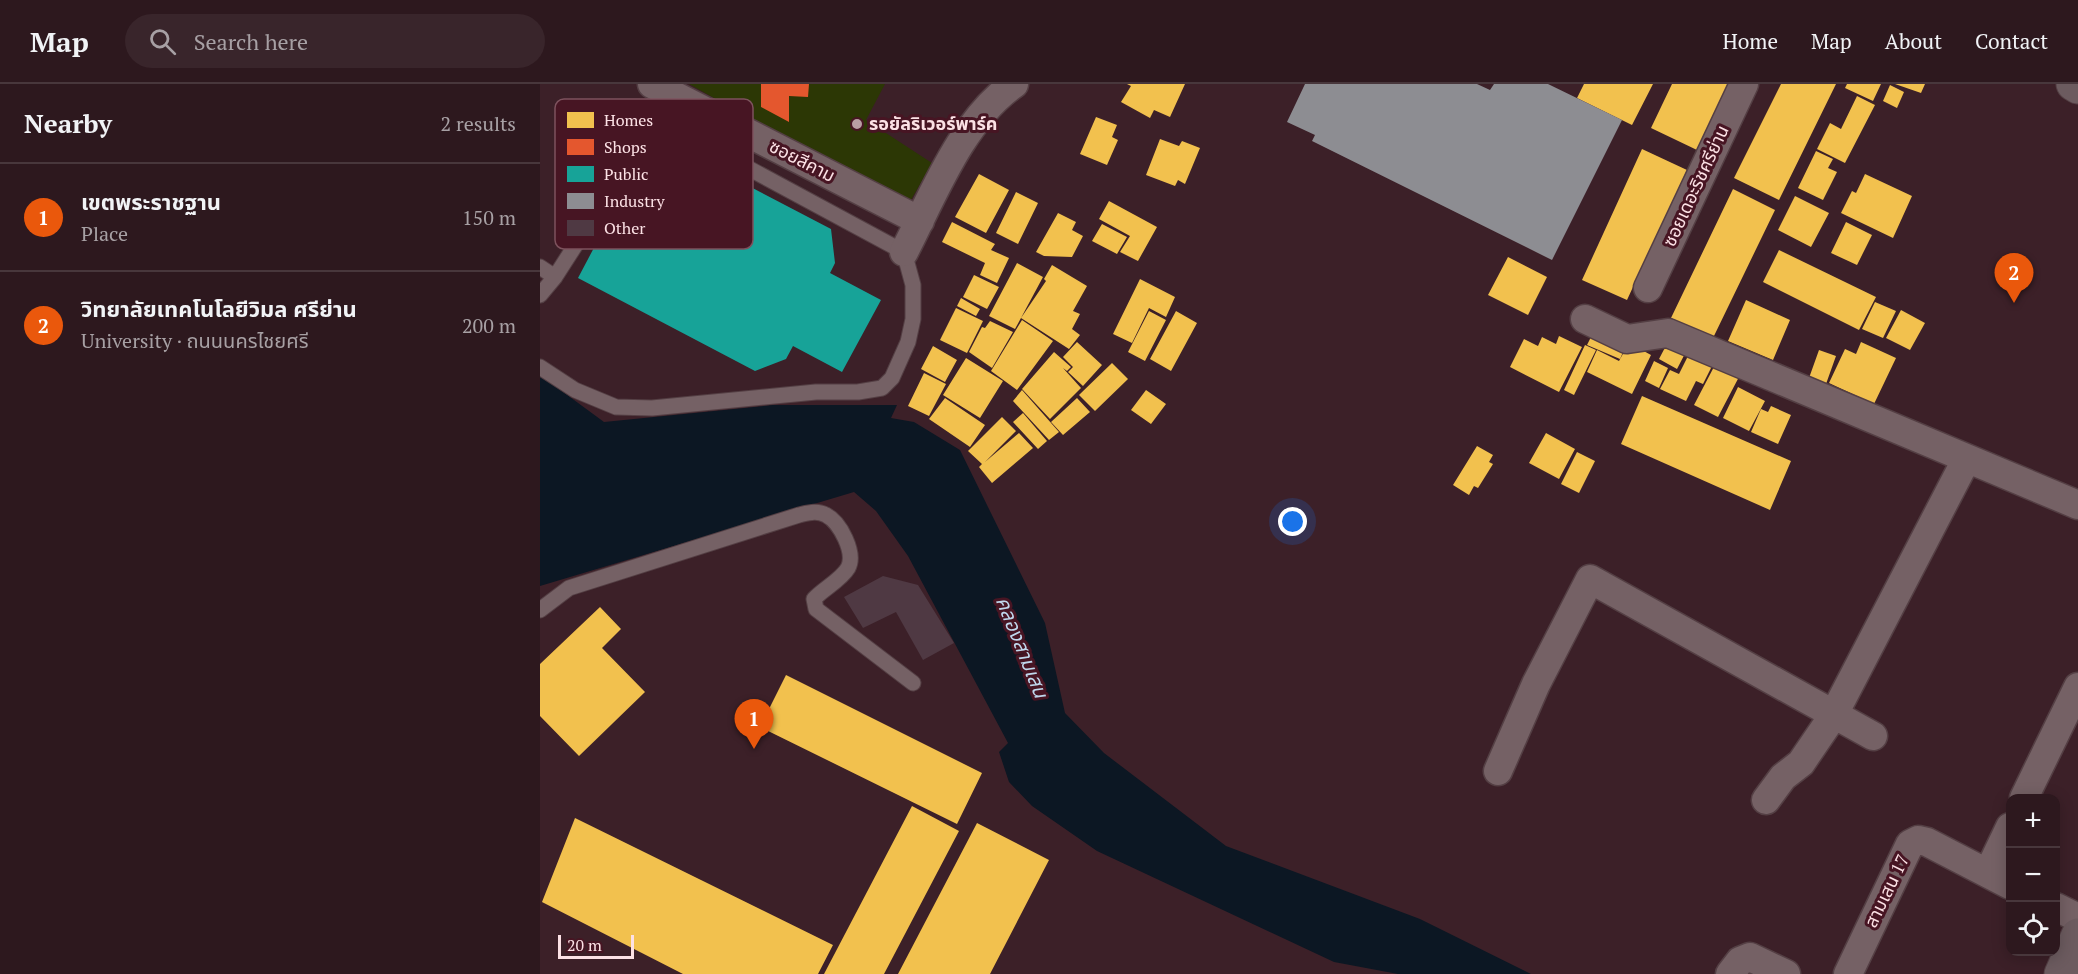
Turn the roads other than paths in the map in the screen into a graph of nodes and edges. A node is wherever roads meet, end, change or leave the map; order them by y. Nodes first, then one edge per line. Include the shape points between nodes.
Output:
1 (652, 84) edge
2 (1014, 84) edge
3 (1744, 84) edge
4 (2073, 84) edge
5 (2078, 87) edge
6 (681, 99) edge
7 (753, 136) edge
8 (753, 170) edge
9 (920, 221) junction
10 (573, 249) edge
11 (904, 252) junction
12 (540, 267) edge
13 (555, 277) junction
14 (1648, 288) dead end
15 (540, 295) edge
16 (1585, 319) dead end
17 (540, 367) edge
18 (1966, 460) junction
19 (2078, 504) edge
20 (540, 610) edge
21 (913, 683) dead end
22 (2078, 687) edge
23 (1833, 716) junction
24 (1873, 736) dead end
25 (1498, 771) dead end
26 (2026, 794) edge
27 (1766, 800) dead end
28 (2006, 846) edge
29 (1999, 879) edge
30 (2060, 909) edge
31 (2078, 918) edge
32 (2078, 935) edge
33 (1730, 974) edge
34 (1786, 974) edge
35 (1848, 974) edge
36 (2061, 974) edge

1 - 6 street, ซอยสีคาม
2 - 9 street via 969,129
3 - 14 street, ซอยเดอะริชศรีย่าน
4 - 5 main road
7 - 9 street, ซอยสีคาม
8 - 11 lane
9 - 11 street
10 - 13 lane
11 - 17 lane via 913,285 913,319 896,369 882,388 652,408 616,407 575,390
12 - 13 lane
13 - 15 lane
16 - 18 street via 1628,339 1668,333
18 - 19 street
18 - 23 street
20 - 21 lane via 569,588 798,515 819,513 841,530 851,561 847,570 814,599 816,609
22 - 26 street
23 - 24 street
23 - 25 street via 1590,579 1536,684
23 - 27 street via 1801,763 1783,777
28 - 29 street
29 - 35 street, สามเสน 17 via 1927,842 1918,840 1910,844
30 - 31 street
32 - 36 main road
33 - 34 street via 1740,961 1750,957

